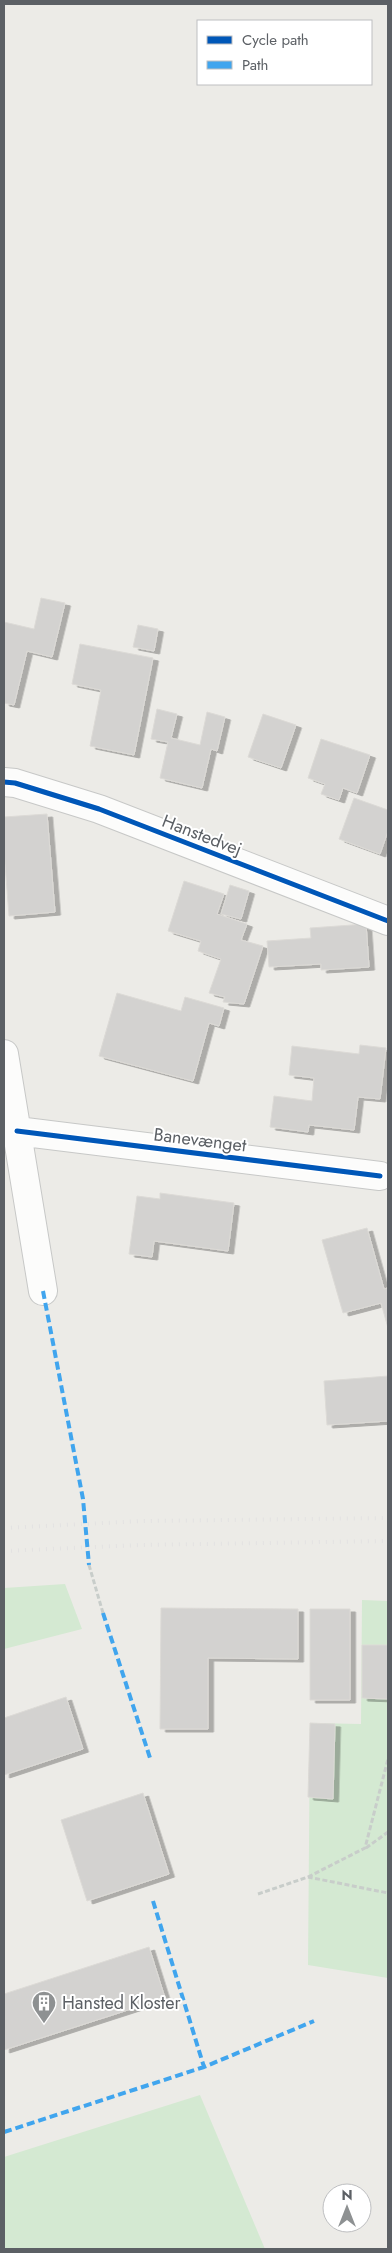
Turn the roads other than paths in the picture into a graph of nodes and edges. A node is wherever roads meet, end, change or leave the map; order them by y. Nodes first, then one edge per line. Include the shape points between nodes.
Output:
1 (4, 782) edge
2 (388, 922) edge
3 (4, 1054) edge
4 (17, 1130) junction
5 (380, 1176) dead end
6 (43, 1291) dead end

1 - 2 street, Hanstedvej via 99,809
3 - 4 street
4 - 5 street, Banevænget
4 - 6 street

